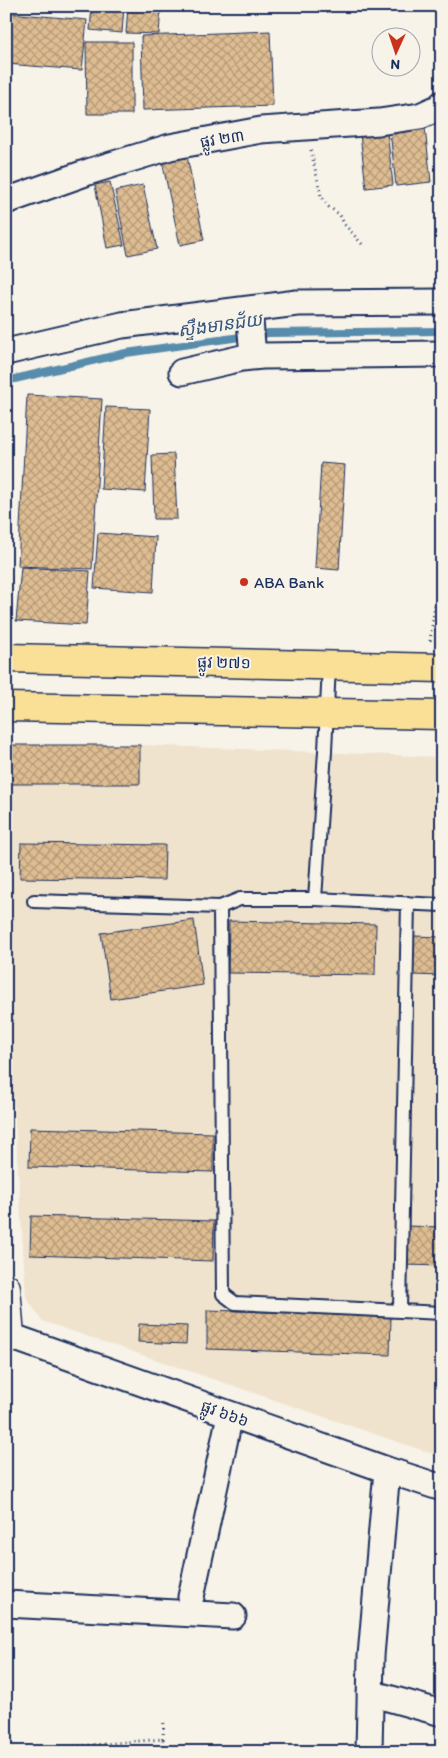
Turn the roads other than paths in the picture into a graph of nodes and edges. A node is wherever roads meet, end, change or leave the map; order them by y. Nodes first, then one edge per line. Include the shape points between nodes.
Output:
1 (442, 104) edge
2 (6, 201) edge
3 (442, 302) edge
4 (249, 316) junction
5 (6, 352) edge
6 (252, 353) junction
7 (442, 354) edge
8 (182, 372) dead end
9 (6, 658) edge
10 (329, 665) junction
11 (434, 667) edge
12 (6, 706) edge
13 (326, 712) junction
14 (442, 715) edge
15 (315, 899) junction
16 (34, 901) dead end
17 (408, 904) junction
18 (442, 905) edge
19 (220, 907) junction
20 (6, 1288) edge
21 (400, 1310) junction
22 (442, 1312) edge
23 (8, 1338) edge
24 (230, 1414) junction
25 (387, 1470) junction
26 (442, 1488) edge
27 (191, 1598) dead end
28 (6, 1604) edge
29 (234, 1616) dead end
30 (370, 1692) junction
31 (442, 1713) edge
32 (369, 1752) edge

1 - 2 street, ផ្លូវ ២៣ via 420,116 261,130 170,147
3 - 4 street via 297,303
4 - 5 street via 122,325
4 - 6 street
6 - 7 street
6 - 8 street
9 - 10 main road, ផ្លូវ ២៧១
10 - 11 main road, ផ្លូវ ២៧១
10 - 13 lane
12 - 13 main road
13 - 14 main road
13 - 15 lane
15 - 17 lane
15 - 19 lane via 240,899
16 - 19 lane
17 - 18 lane
17 - 21 lane
19 - 21 lane via 223,1294 234,1303
20 - 23 street
21 - 22 lane
23 - 24 street, ផ្លូវ ៦៦៦
24 - 25 street, ផ្លូវ ៦៦៦
24 - 27 street
25 - 26 street, ផ្លូវ ៦៦៦
25 - 30 street via 370,1656
28 - 29 street
30 - 31 street
30 - 32 street

